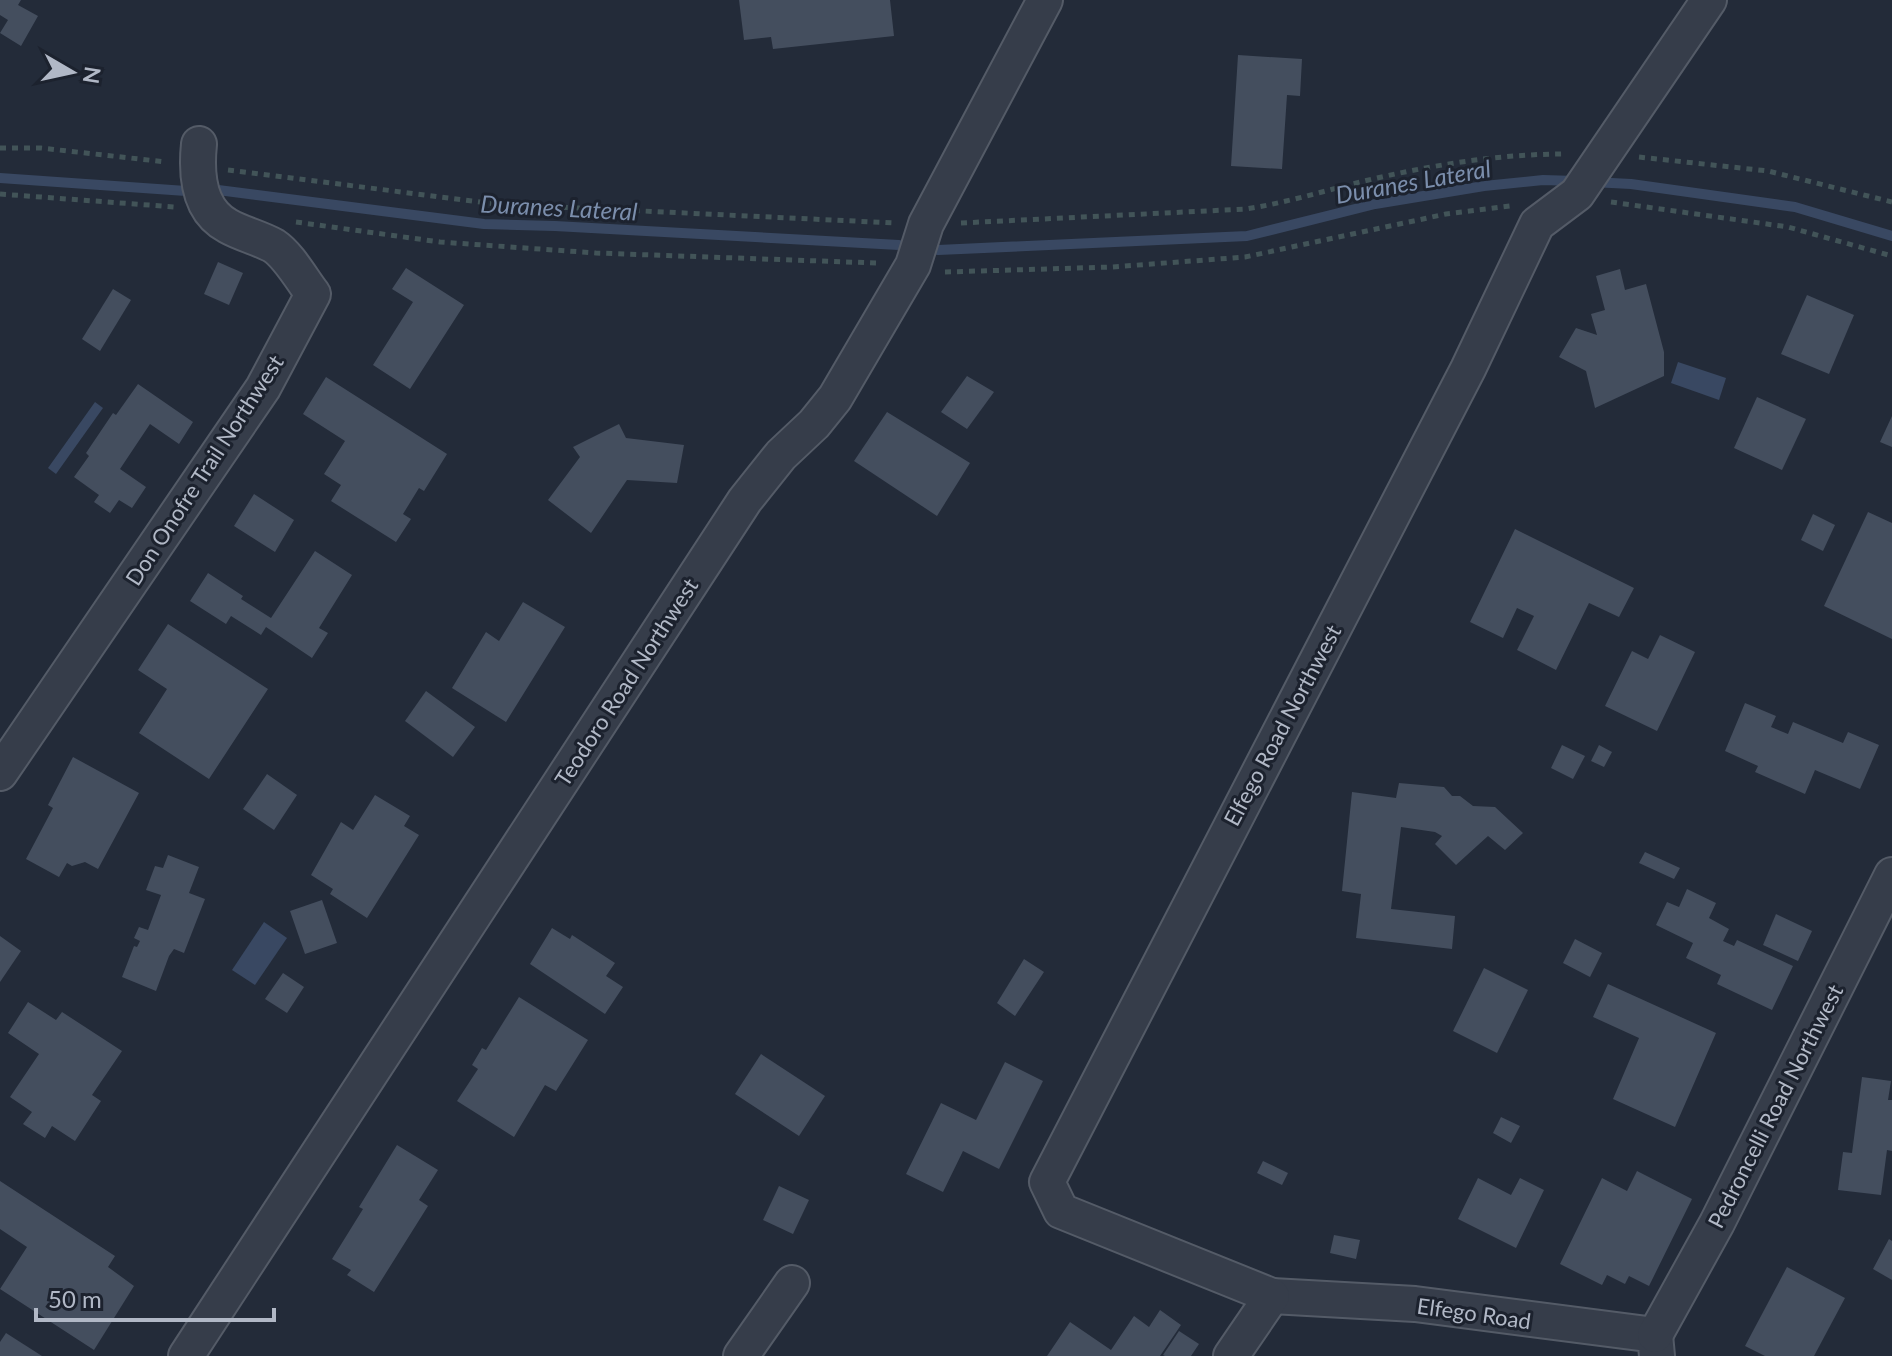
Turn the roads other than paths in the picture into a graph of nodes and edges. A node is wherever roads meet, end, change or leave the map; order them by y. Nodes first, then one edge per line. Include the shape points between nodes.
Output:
1 (1045, 0) edge
2 (1709, 0) edge
3 (199, 144) dead end
4 (0, 773) edge
5 (1892, 875) edge
6 (792, 1283) dead end
7 (1272, 1296) junction
8 (1656, 1346) edge
9 (186, 1356) edge
10 (741, 1356) edge
11 (1231, 1356) edge

1 - 9 street, Teodoro Road Northwest via 926,224 913,265 835,398 745,500
2 - 7 street, Elfego Road Northwest via 1577,194 1537,224 1468,369 1047,1182 1061,1211
3 - 4 street, Don Onofre Trail Northwest via 201,190 225,225 275,247 313,294 263,388
5 - 8 street, Pedroncelli Road Northwest
6 - 10 street
7 - 8 street, Elfego Road via 1415,1304
7 - 11 street

